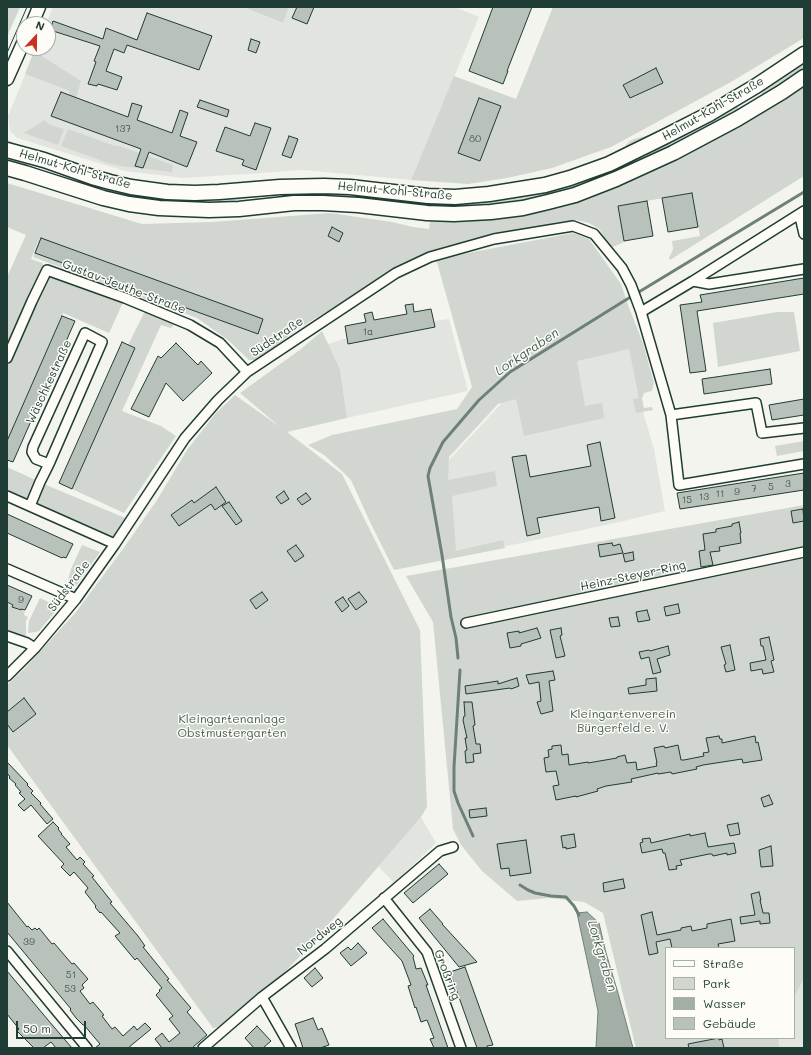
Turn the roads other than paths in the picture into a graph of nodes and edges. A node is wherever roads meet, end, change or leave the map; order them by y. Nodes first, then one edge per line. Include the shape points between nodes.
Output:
1 (804, 54) edge
2 (17, 56) edge
3 (804, 77) edge
4 (7, 79) edge
5 (7, 150) edge
6 (7, 168) edge
7 (801, 213) edge
8 (804, 234) edge
9 (804, 269) edge
10 (693, 281) junction
11 (641, 312) junction
12 (7, 358) edge
13 (247, 372) junction
14 (671, 415) junction
15 (804, 428) edge
16 (49, 464) junction
17 (804, 464) edge
18 (7, 496) edge
19 (30, 506) junction
20 (115, 544) junction
21 (804, 552) edge
22 (7, 569) edge
23 (76, 599) junction
24 (466, 623) dead end
25 (7, 636) edge
26 (35, 648) junction
27 (7, 676) edge
28 (453, 847) dead end
29 (384, 898) junction
30 (7, 951) edge
31 (262, 997) junction
32 (87, 1048) edge
33 (203, 1048) edge
34 (291, 1048) edge
35 (461, 1048) edge

1 - 5 main road, Helmut-Kohl-Straße via 709,114 609,164 544,185 489,194 428,196 324,186 280,186 195,193 167,192 110,182
2 - 4 main road
3 - 6 main road, Helmut-Kohl-Straße via 737,119 673,153 616,179 575,195 524,208 491,212 427,213 323,203 209,210 159,208 103,198
7 - 8 street
7 - 10 street
9 - 10 street via 709,284
10 - 11 street
11 - 13 street, Südstraße via 622,268 594,234 573,226 494,239 430,258 396,273
11 - 14 street, Südstraße
12 - 13 street, Gustav-Jeuthe-Straße via 47,270 190,324 220,344
13 - 20 street, Südstraße via 185,438
14 - 15 street via 756,403 762,433
14 - 17 street, Südstraße via 679,485
16 - 16 street, Wäschkestraße via 102,342 85,333 32,447 36,459
16 - 19 street, Wäschkestraße
18 - 19 street
19 - 20 street
20 - 23 street, Südstraße
21 - 24 street, Heinz-Steyer-Ring
22 - 23 street
23 - 26 street, Südstraße
25 - 26 street
26 - 27 street, Südstraße
28 - 29 street, Nordweg via 440,851
29 - 31 street, Nordweg via 325,949
29 - 35 street, Großring via 427,952
30 - 32 street
31 - 33 street, Nordweg
31 - 34 street

